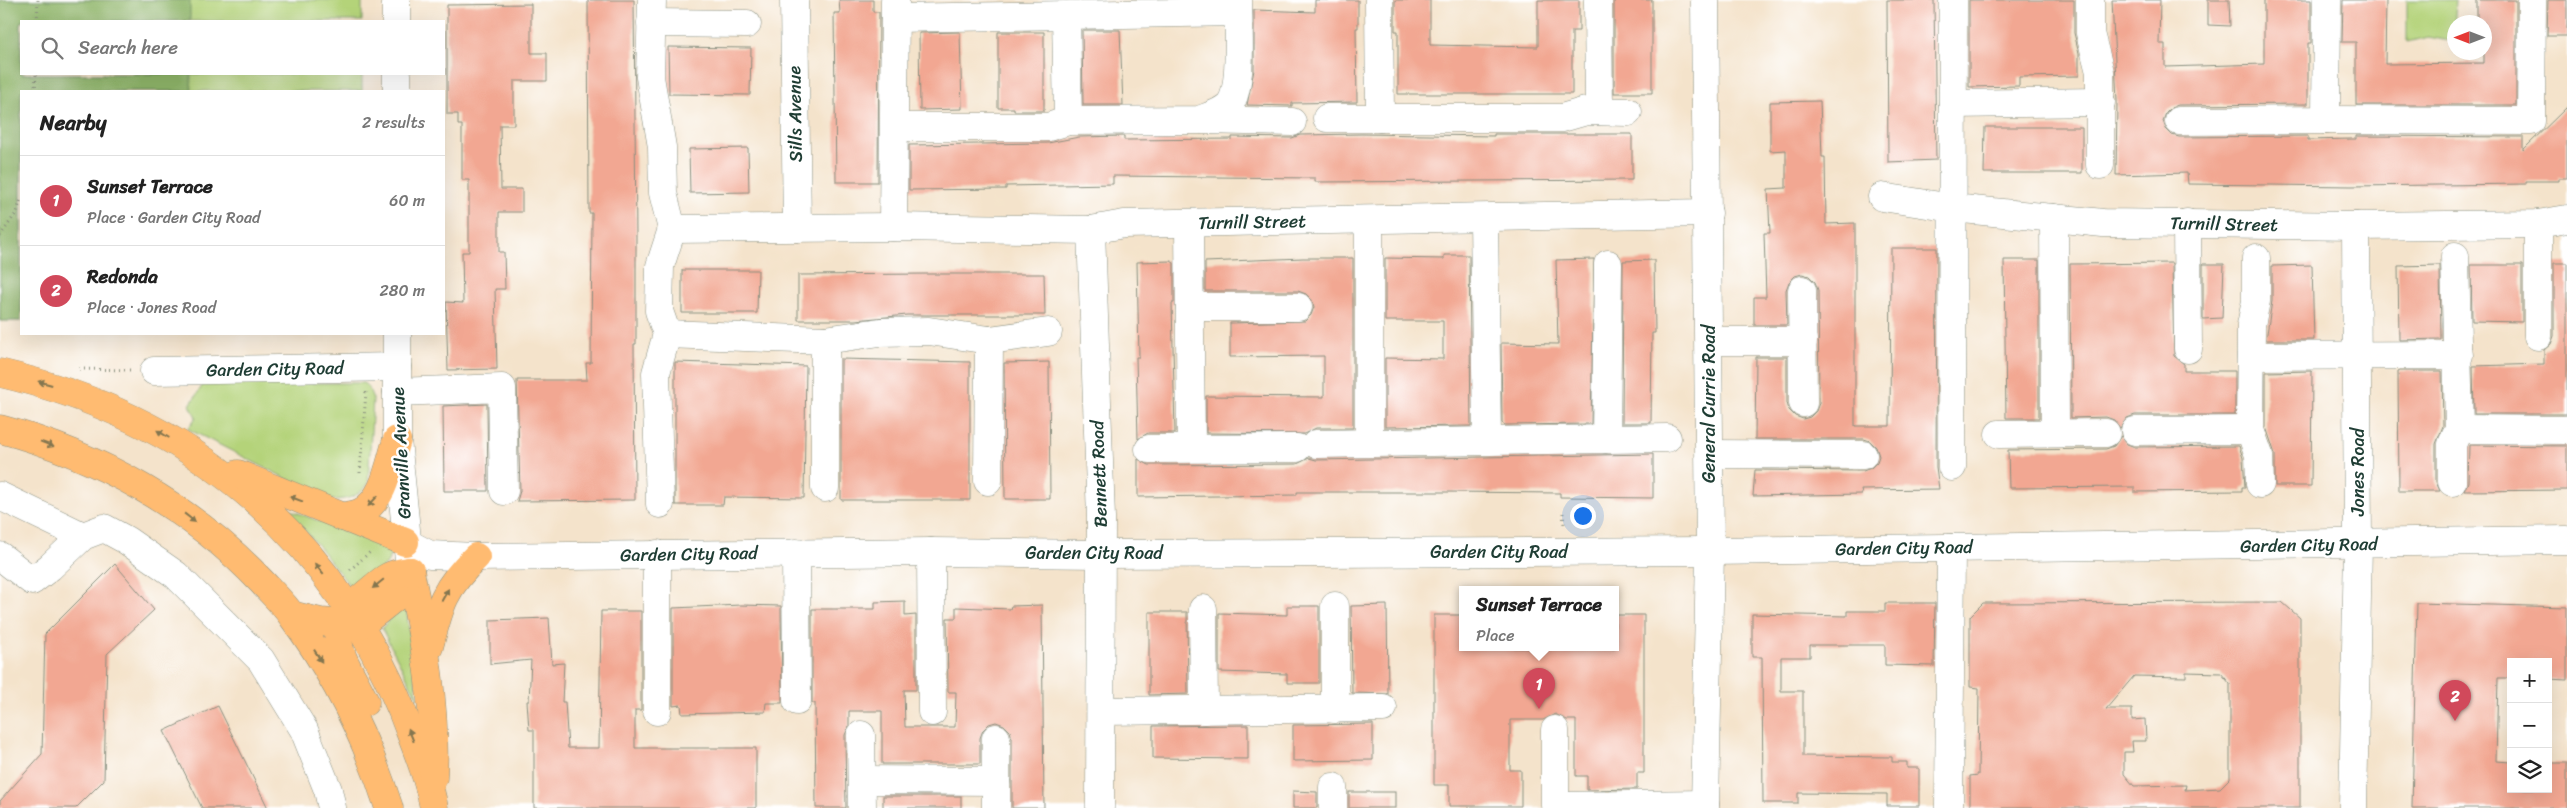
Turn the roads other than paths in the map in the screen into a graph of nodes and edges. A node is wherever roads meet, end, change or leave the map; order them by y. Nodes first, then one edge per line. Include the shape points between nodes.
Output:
1 (396, 0) edge
2 (794, 0) edge
3 (1379, 0) edge
4 (1598, 0) edge
5 (1705, 0) edge
6 (1953, 0) edge
7 (2090, 0) edge
8 (2327, 0) edge
9 (2532, 0) edge
10 (1238, 6) edge
11 (894, 9) edge
12 (652, 12) edge
13 (1066, 15) junction
14 (396, 20) edge
15 (747, 24) dead end
16 (396, 75) edge
17 (396, 90) edge
18 (2101, 102) junction
19 (1953, 104) junction
20 (1599, 111) junction
21 (1628, 112) dead end
22 (1327, 118) dead end
23 (1380, 118) junction
24 (1199, 120) junction
25 (2326, 120) junction
26 (1068, 121) junction
27 (2179, 121) dead end
28 (1292, 122) dead end
29 (895, 127) junction
30 (2100, 165) dead end
31 (1882, 197) dead end
32 (1954, 208) junction
33 (1708, 213) junction
34 (1484, 218) junction
35 (2054, 218) junction
36 (2567, 219) edge
37 (1369, 220) junction
38 (2187, 223) junction
39 (1189, 224) junction
40 (2538, 224) junction
41 (2356, 226) junction
42 (893, 227) junction
43 (796, 228) junction
44 (672, 229) junction
45 (1091, 230) junction
46 (2455, 256) dead end
47 (2256, 258) dead end
48 (1608, 264) dead end
49 (1802, 290) dead end
50 (1190, 307) junction
51 (1298, 307) dead end
52 (1048, 332) dead end
53 (667, 334) junction
54 (397, 335) edge
55 (2538, 336) dead end
56 (825, 340) junction
57 (989, 340) junction
58 (1709, 341) junction
59 (1803, 341) junction
60 (2188, 349) dead end
61 (2459, 355) junction
62 (2251, 356) junction
63 (2358, 356) junction
64 (154, 371) dead end
65 (0, 373) edge
66 (397, 380) junction
67 (1803, 403) dead end
68 (0, 429) edge
69 (2460, 429) junction
70 (2250, 430) junction
71 (2567, 430) edge
72 (2135, 431) dead end
73 (2055, 433) junction
74 (2106, 433) dead end
75 (1999, 434) dead end
76 (1667, 438) dead end
77 (1487, 439) junction
78 (1606, 439) junction
79 (397, 440) junction
80 (1369, 442) junction
81 (1191, 448) junction
82 (1149, 449) dead end
83 (1710, 454) junction
84 (1863, 455) dead end
85 (204, 460) junction
86 (1952, 468) dead end
87 (988, 482) dead end
88 (2452, 482) dead end
89 (2260, 484) dead end
90 (825, 488) dead end
91 (504, 491) dead end
92 (0, 496) edge
93 (660, 504) dead end
94 (342, 517) junction
95 (83, 536) junction
96 (2567, 540) edge
97 (406, 542) junction
98 (2358, 544) junction
99 (1951, 548) junction
100 (1710, 551) junction
101 (931, 552) junction
102 (796, 553) junction
103 (657, 554) junction
104 (1101, 554) junction
105 (0, 556) edge
106 (476, 557) junction
107 (420, 563) junction
108 (1335, 606) dead end
109 (1202, 609) dead end
110 (292, 615) junction
111 (350, 619) junction
112 (426, 658) junction
113 (797, 701) dead end
114 (1383, 708) dead end
115 (1335, 709) junction
116 (1204, 710) junction
117 (657, 711) dead end
118 (1101, 711) junction
119 (932, 712) dead end
120 (1555, 730) dead end
121 (861, 735) dead end
122 (996, 738) dead end
123 (862, 780) junction
124 (996, 780) junction
125 (433, 803) edge
126 (1705, 806) edge
127 (332, 808) edge
128 (389, 808) edge
129 (397, 808) edge
130 (862, 808) edge
131 (996, 808) edge
132 (1100, 808) edge
133 (1949, 808) edge
134 (2353, 808) edge

1 - 14 street
2 - 43 street, Sills Avenue
3 - 23 street
4 - 20 street
5 - 33 street, General Currie Road
6 - 19 street
7 - 18 street via 2090,32 2100,72
8 - 25 street
9 - 25 street via 2531,121
10 - 13 street
10 - 24 street via 1237,86 1230,104
11 - 13 street
11 - 29 street
12 - 15 street
12 - 44 street via 650,77 662,146 663,193
13 - 26 street
16 - 17 street
18 - 19 street
18 - 30 street
19 - 32 street
20 - 21 street
20 - 23 street via 1562,118
22 - 23 street
24 - 26 street
24 - 28 street
25 - 27 street
26 - 29 street via 1048,127
29 - 42 street
31 - 32 street, Turnill Street
32 - 35 street, Turnill Street
32 - 86 street
33 - 34 street, Turnill Street
33 - 58 street, General Currie Road
34 - 37 street, Turnill Street
34 - 77 street
35 - 38 street, Turnill Street via 2103,223
35 - 73 street
36 - 40 street, Turnill Street
37 - 39 street, Turnill Street
37 - 80 street
38 - 41 street, Turnill Street
38 - 60 street
39 - 45 street, Turnill Street via 1124,224
39 - 50 street
40 - 41 street, Turnill Street
40 - 55 street
41 - 63 street, Jones Road
42 - 43 street, Turnill Street
42 - 45 street, Turnill Street
43 - 44 street, Turnill Street
44 - 53 street via 660,266 659,311
45 - 104 street, Bennett Road
46 - 61 street
47 - 62 street
48 - 78 street
49 - 59 street
50 - 51 street
50 - 81 street
52 - 57 street
53 - 56 street
53 - 93 street via 656,374
54 - 66 street, Granville Avenue
56 - 57 street via 880,332 929,331
56 - 90 street
57 - 87 street
58 - 59 street
58 - 83 street, General Currie Road
59 - 67 street
61 - 63 street
61 - 69 street
62 - 63 street
62 - 70 street
63 - 98 street, Jones Road
64 - 66 street, Garden City Road
85 -> 65 main road via 154,428 102,403 47,384
66 - 79 street, Granville Avenue
66 - 91 street, Garden City Road via 502,388
68 -> 110 main road via 76,455 188,515 242,561
69 - 71 street
69 - 88 street via 2452,444
70 - 72 street
70 - 89 street via 2259,455
73 - 74 street
73 - 75 street
76 - 78 street
77 - 78 street
77 - 80 street
79 -> 94 main road via 380,493 360,512
79 - 97 street, Granville Avenue
80 - 81 street
81 - 82 street
83 - 84 street
83 - 100 street, General Currie Road
94 -> 85 main road
111 -> 85 main road via 292,534
92 - 95 street
94 - 97 main road
95 - 105 street via 32,581
95 - 127 street via 104,528 126,540 176,575 261,660 304,730
96 - 98 street, Garden City Road
97 - 107 street, Granville Avenue
98 - 99 street, Garden City Road
98 - 134 street, Jones Road
99 - 100 street, Garden City Road
99 - 133 street
100 - 104 street, Garden City Road
100 - 126 street, General Currie Road
101 - 102 street, Garden City Road
101 - 104 street, Garden City Road
101 - 119 street
102 - 103 street, Garden City Road
102 - 113 street
103 - 106 street, Garden City Road
103 - 117 street
104 - 118 street, Bennett Road
106 - 107 street, Garden City Road
112 -> 106 main road via 442,601 456,577
107 - 111 main road via 398,595
107 - 112 main road
108 - 115 street
109 - 116 street
110 - 111 main road
110 -> 128 main road via 352,713 375,764
125 -> 111 main road via 417,749 394,693
111 - 129 main road via 338,642 342,658 390,756 400,789
112 - 125 main road via 435,745
114 - 115 street
115 - 116 street
116 - 118 street
118 - 132 street, Bennett Road
120 - 126 street via 1555,806
121 - 123 street
122 - 124 street
123 - 124 street
123 - 130 street
124 - 131 street

